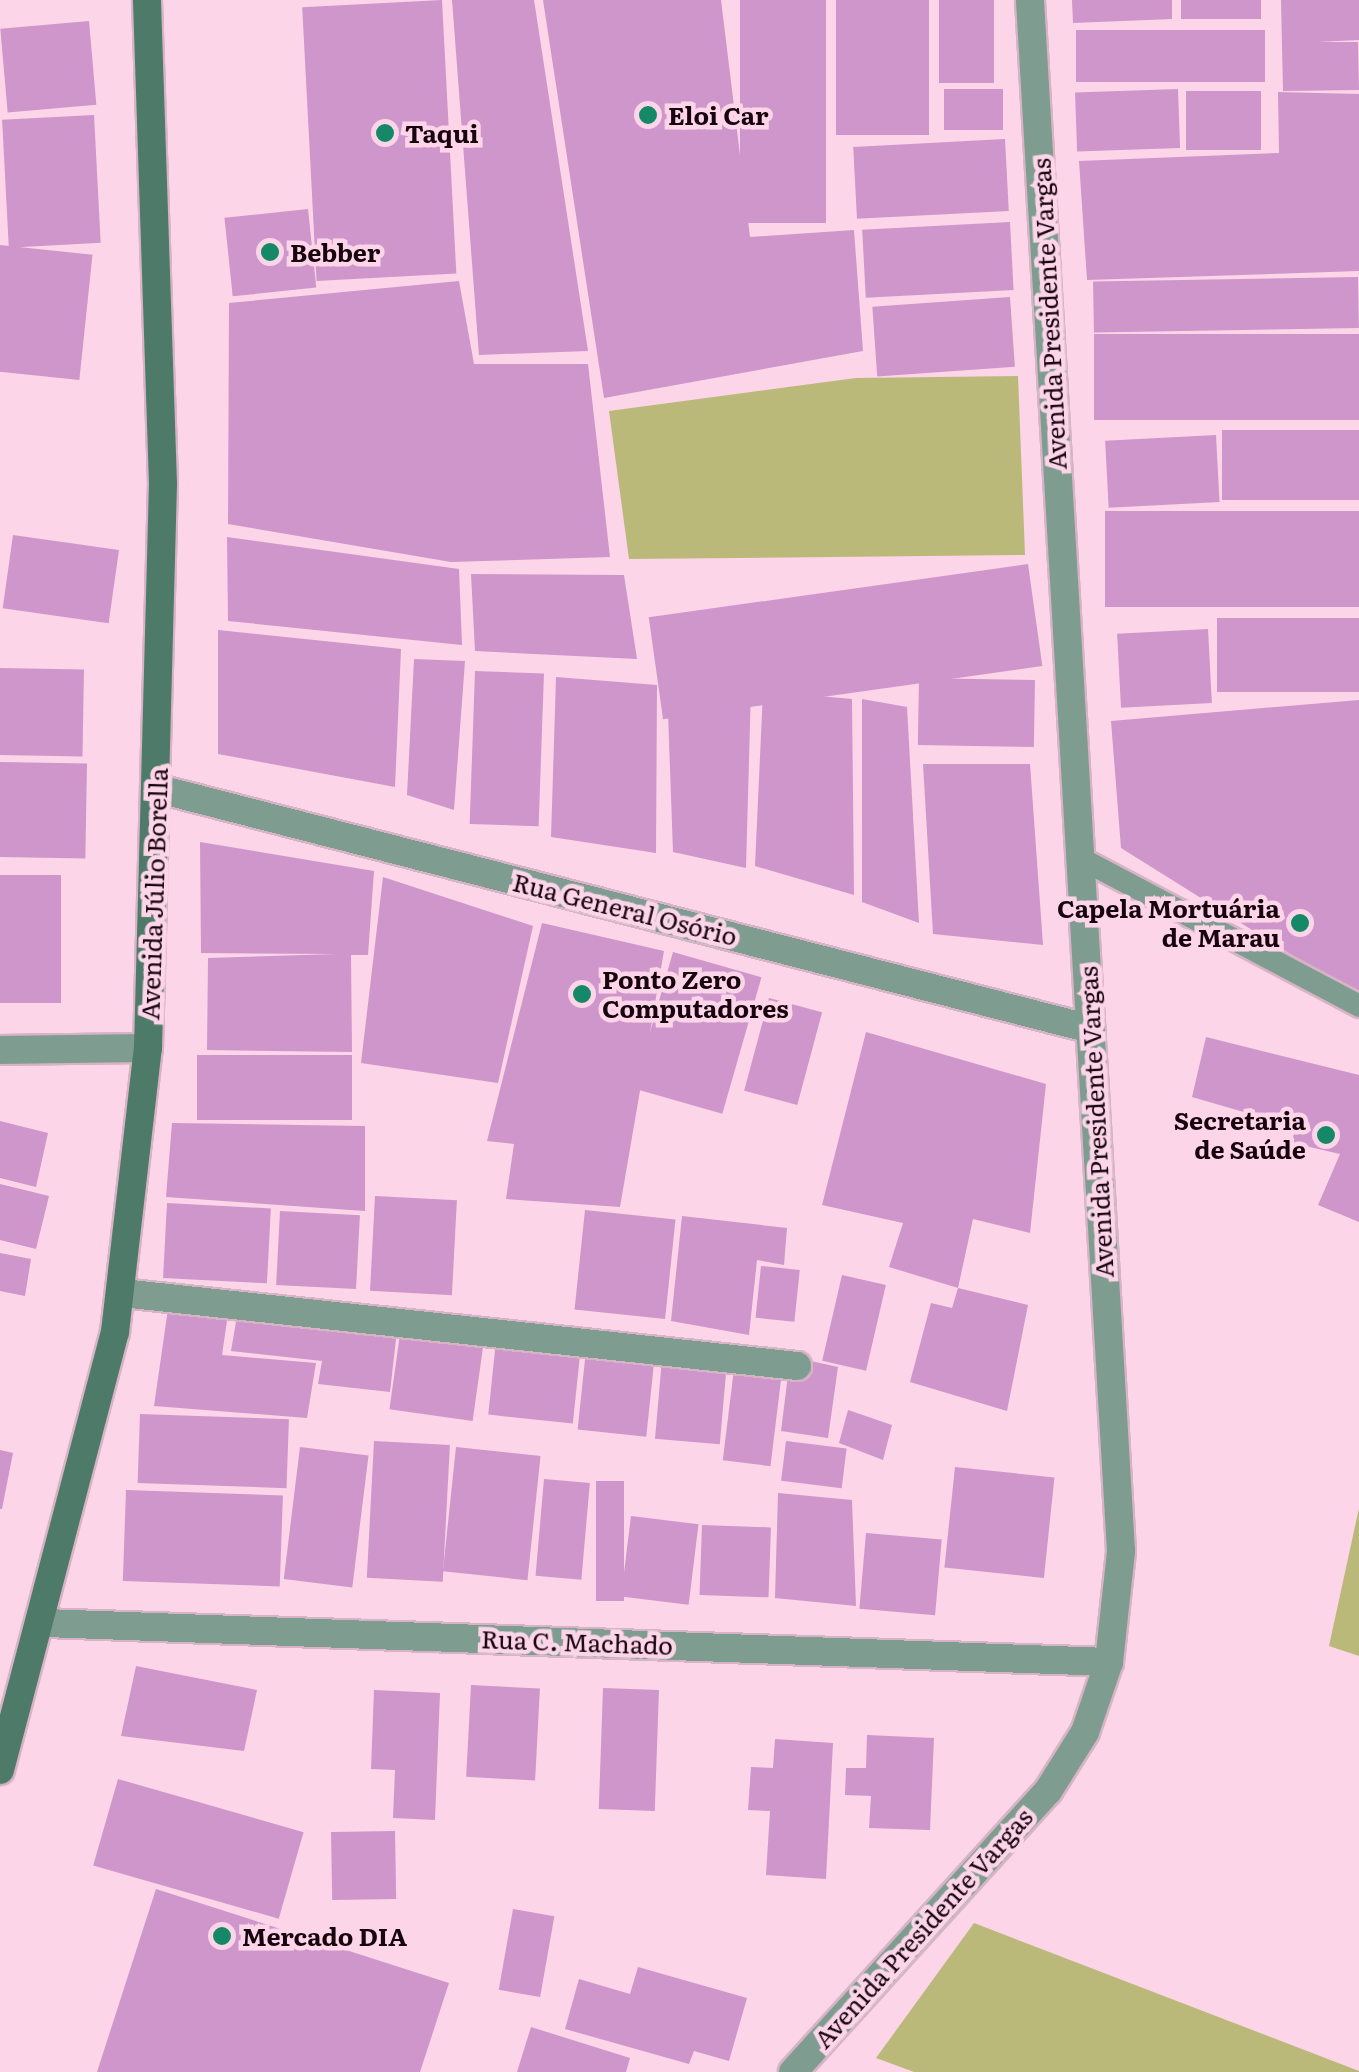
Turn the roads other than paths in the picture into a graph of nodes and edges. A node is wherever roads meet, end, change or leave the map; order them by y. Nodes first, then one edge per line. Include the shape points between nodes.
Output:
1 (147, 0) edge
2 (1030, 0) edge
3 (159, 789) junction
4 (1080, 858) junction
5 (1359, 1006) edge
6 (1091, 1029) junction
7 (148, 1048) junction
8 (0, 1050) edge
9 (122, 1293) junction
10 (797, 1366) dead end
11 (45, 1622) junction
12 (1109, 1662) junction
13 (0, 1770) edge
14 (792, 2072) edge

1 - 3 main road, Avenida Júlio Borella via 163,484
2 - 4 street, Avenida Presidente Vargas
3 - 6 street, Rua General Osório
3 - 7 main road, Avenida Júlio Borella
4 - 5 lane
4 - 6 street, Avenida Presidente Vargas
6 - 12 street, Avenida Presidente Vargas via 1121,1551
7 - 8 street
7 - 9 main road, Avenida Júlio Borella
9 - 10 street
9 - 11 main road, Avenida Júlio Borella
11 - 12 street, Rua C. Machado
11 - 13 main road, Avenida Júlio Borella
12 - 14 street, Avenida Presidente Vargas via 1085,1732 1048,1791

